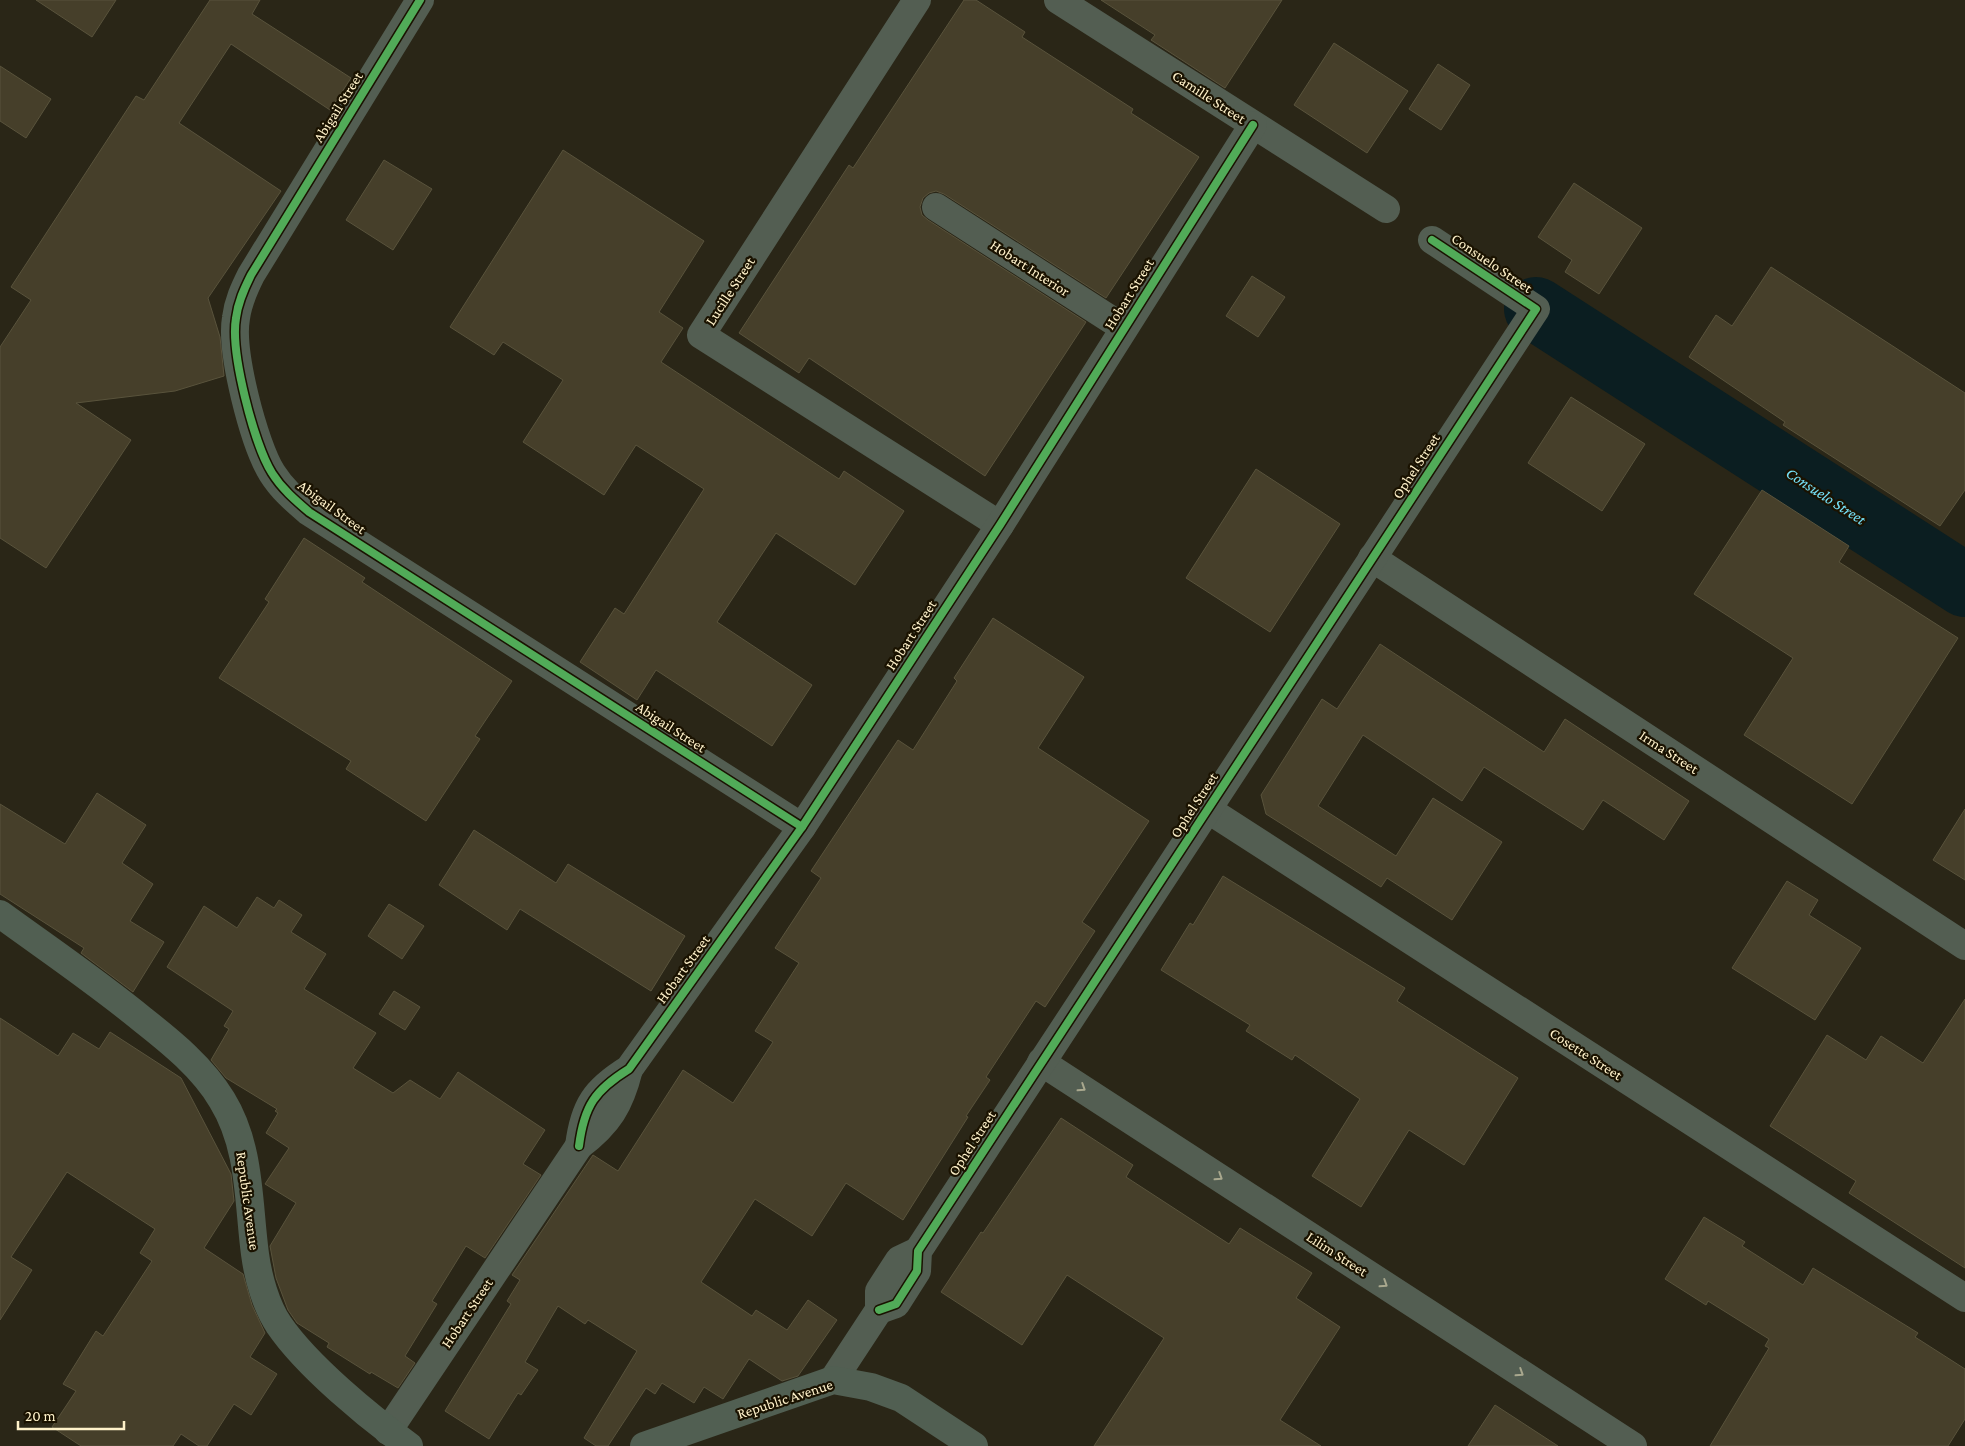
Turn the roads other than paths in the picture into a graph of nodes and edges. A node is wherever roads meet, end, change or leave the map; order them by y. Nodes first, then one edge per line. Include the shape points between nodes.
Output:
1 (420, 0) edge
2 (917, 0) edge
3 (1058, 0) edge
4 (1253, 125) junction
5 (936, 207) dead end
6 (1386, 209) dead end
7 (1432, 240) dead end
8 (1536, 309) joint
9 (1124, 328) junction
10 (1000, 525) junction
11 (1372, 558) junction
12 (1207, 810) junction
13 (802, 827) junction
14 (0, 914) edge
15 (1965, 946) edge
16 (1041, 1062) junction
17 (1965, 1298) edge
18 (833, 1380) junction
19 (392, 1441) edge
20 (644, 1446) edge
21 (974, 1446) edge
22 (1632, 1446) edge

1 - 13 street, Abigail Street via 240,296 235,320 236,342 260,450 272,474 309,512
2 - 10 street, Lucille Street via 701,335
3 - 4 street, Camille Street
4 - 6 street, Camille Street
4 - 9 street, Hobart Street
5 - 9 street, Hobart Interior
7 - 8 street, Consuelo Street
8 - 11 street, Ophel Street
9 - 10 street, Hobart Street
10 - 13 street, Hobart Street
11 - 12 street, Ophel Street
11 - 15 street, Irma Street
12 - 16 street, Ophel Street
12 - 17 street, Cosette Street
13 - 19 street, Hobart Street via 629,1069 613,1113 598,1132 579,1146
14 - 19 main road, Republic Avenue via 168,1040 222,1100 240,1143 249,1182 255,1255 264,1293 279,1325
16 - 18 street, Ophel Street via 918,1251 899,1260 879,1292 879,1310
16 -> 22 street, Lilim Street
18 - 20 main road, Republic Avenue
18 - 21 main road, Republic Avenue via 871,1387 901,1398

